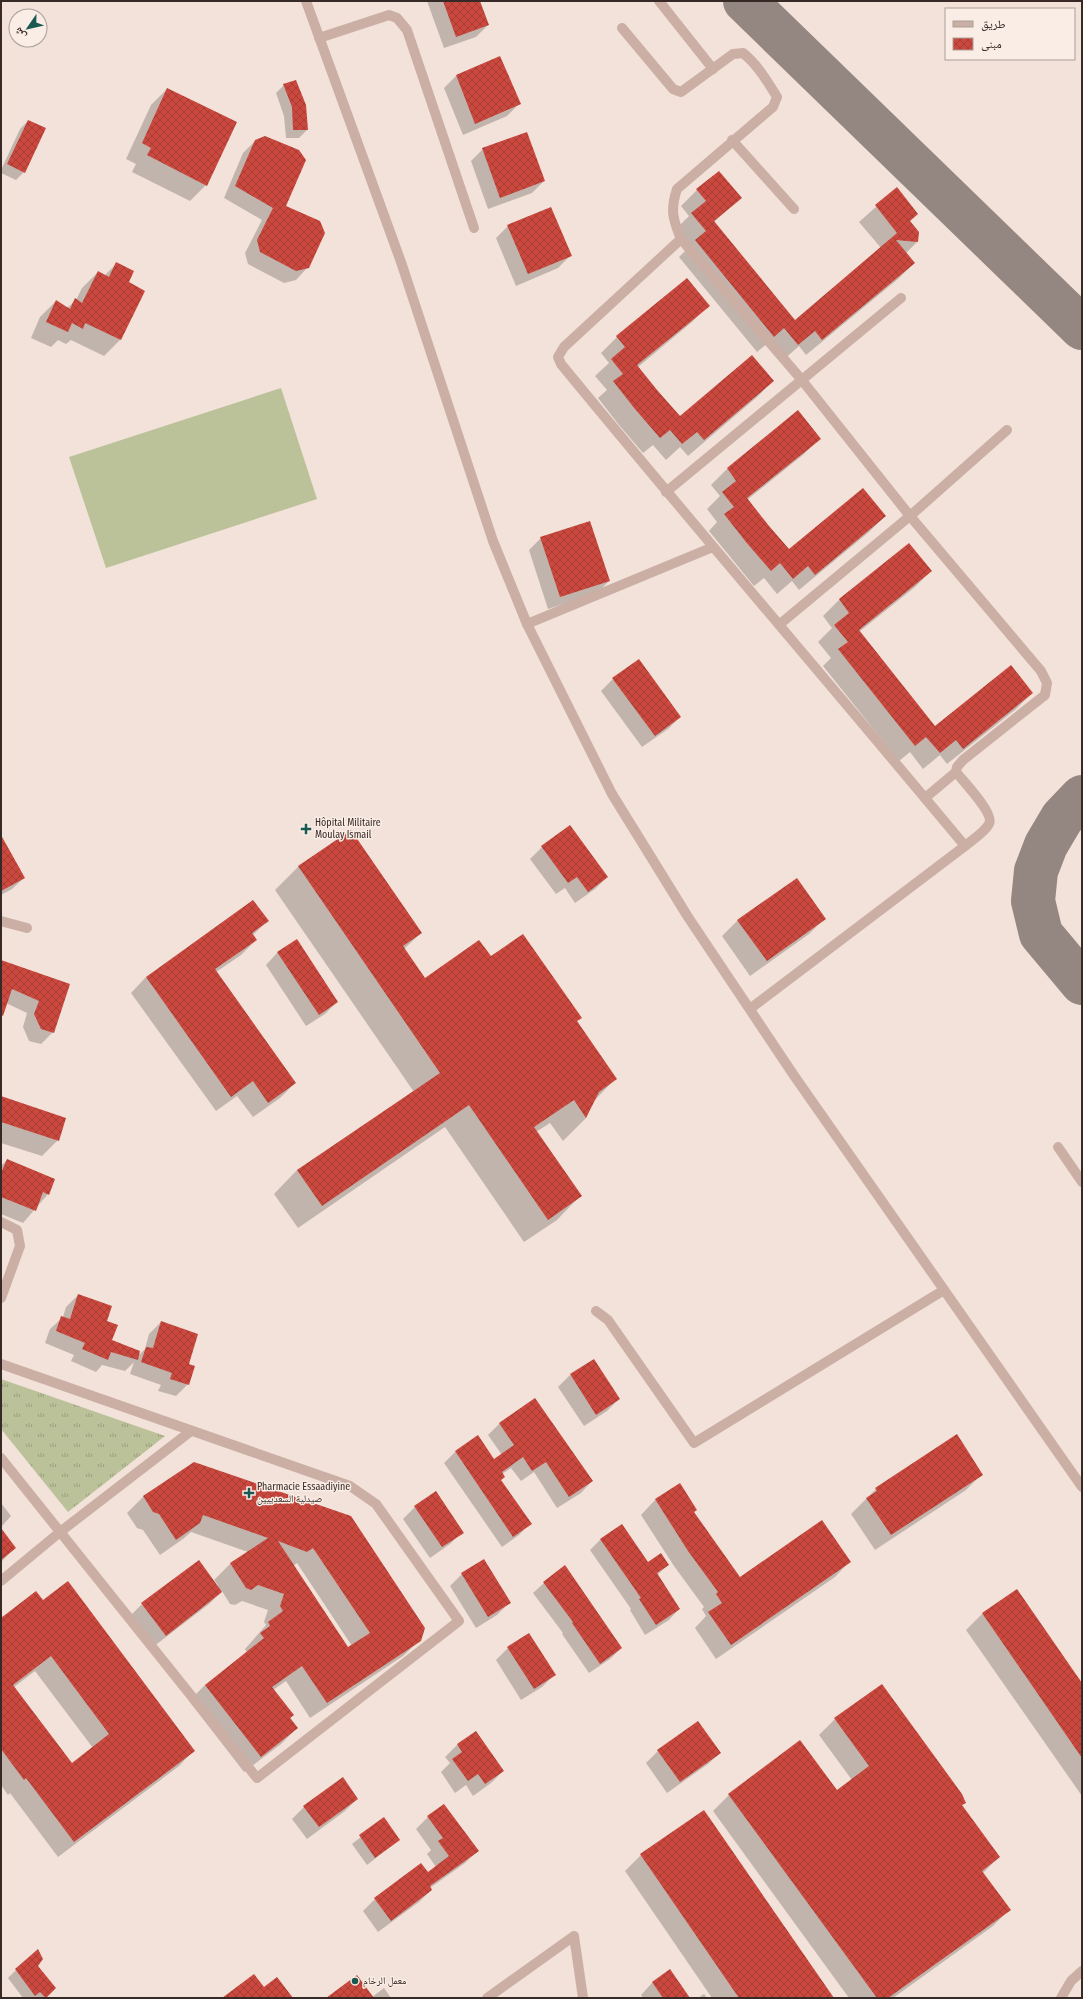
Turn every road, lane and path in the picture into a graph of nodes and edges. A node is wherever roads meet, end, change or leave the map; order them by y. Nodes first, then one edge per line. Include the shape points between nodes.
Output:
1 (306, 1) edge
2 (659, 1) edge
3 (622, 28) dead end
4 (319, 38) junction
5 (713, 69) junction
6 (732, 140) junction
7 (794, 209) dead end
8 (474, 228) dead end
9 (681, 239) junction
10 (901, 298) dead end
11 (801, 379) junction
12 (1007, 430) dead end
13 (666, 492) junction
14 (910, 516) junction
15 (713, 547) junction
16 (527, 624) junction
17 (780, 624) junction
18 (956, 772) junction
19 (925, 798) junction
20 (965, 846) junction
21 (1, 921) edge
22 (27, 928) dead end
23 (751, 1008) junction
24 (1058, 1147) dead end
25 (1082, 1182) edge
26 (1, 1222) edge
27 (944, 1290) junction
28 (1, 1298) edge
29 (596, 1311) dead end
30 (1, 1364) edge
31 (191, 1431) junction
32 (1, 1458) edge
33 (1082, 1487) edge
34 (60, 1532) junction
35 (1, 1581) edge
36 (1082, 1971) edge
37 (487, 1998) edge
38 (583, 1998) edge
39 (1062, 1998) edge

1 - 4 street
2 - 5 street
3 - 5 street via 673,89 681,92
4 - 8 street via 389,15 397,18 407,30
4 - 16 street via 401,262 493,541
5 - 6 street via 733,54 743,53 754,62 777,97 773,107 765,115
6 - 7 street
6 - 9 street via 677,189 673,200 672,218
9 - 11 street
9 - 13 street via 564,347 558,357 561,364
10 - 11 street
11 - 13 street
11 - 14 street
12 - 14 street
13 - 15 street
14 - 17 street
14 - 18 street via 1041,671 1046,683 1045,695 963,760
15 - 16 street
15 - 17 street
16 - 23 street via 612,794 688,916
17 - 19 street
18 - 19 street
18 - 20 street via 986,810 990,819 989,825
19 - 20 street
20 - 23 street
21 - 22 street
23 - 27 street via 795,1077
24 - 25 street
26 - 28 street via 17,1230 20,1246
27 - 29 street via 694,1443 608,1320
27 - 33 street
30 - 31 street
31 - 34 street
31 - 34 street via 350,1486 376,1504 458,1621 257,1778
32 - 34 street
34 - 35 street
36 - 39 street via 1071,1981
37 - 38 street via 574,1936

